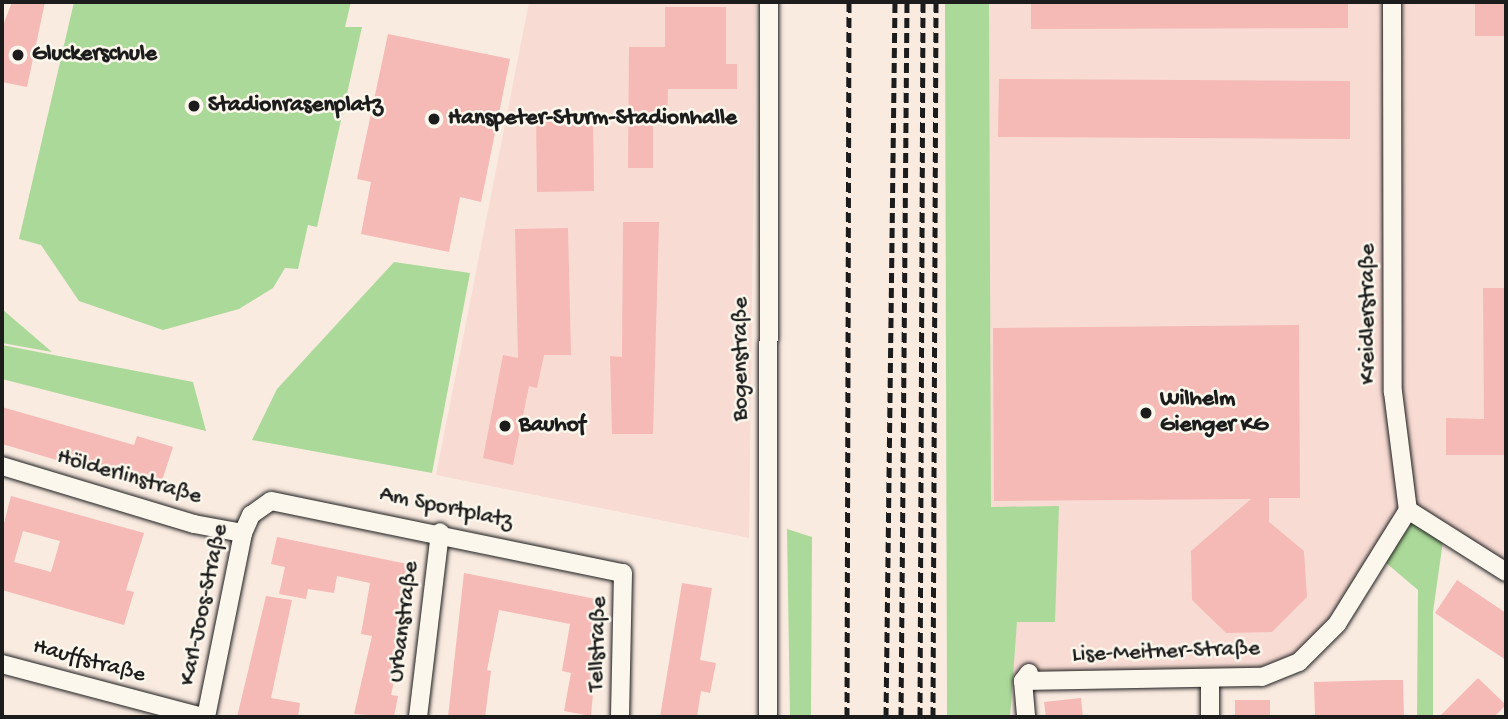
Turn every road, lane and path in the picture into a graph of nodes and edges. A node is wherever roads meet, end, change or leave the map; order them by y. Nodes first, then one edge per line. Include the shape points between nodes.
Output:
1 (769, 2) edge
2 (1392, 2) edge
3 (2, 466) edge
4 (259, 507) joint
5 (1408, 510) junction
6 (440, 532) junction
7 (243, 533) junction
8 (1506, 572) edge
9 (623, 573) joint
10 (2, 664) edge
11 (1210, 679) junction
12 (205, 717) edge
13 (418, 717) edge
14 (620, 717) edge
15 (768, 717) edge
16 (1027, 717) edge
17 (1210, 717) edge

1 - 15 street, Bogenstraße
2 - 5 street, Kreidlerstraße via 1393,392
3 - 7 street, Hölderlinstraße via 194,524
4 - 6 street, Am Sportplatz via 288,501
4 - 7 street, Karl-Joos-Straße
5 - 8 street
5 - 11 street, Lise-Meitner-Straße via 1337,624 1299,662 1262,677
6 - 9 street, Am Sportplatz
6 - 13 street, Urbanstraße
7 - 12 street, Karl-Joos-Straße
9 - 14 street, Tellstraße
10 - 12 street, Hauffstraße
11 - 16 street, Lise-Meitner-Straße via 1026,677
11 - 17 street

